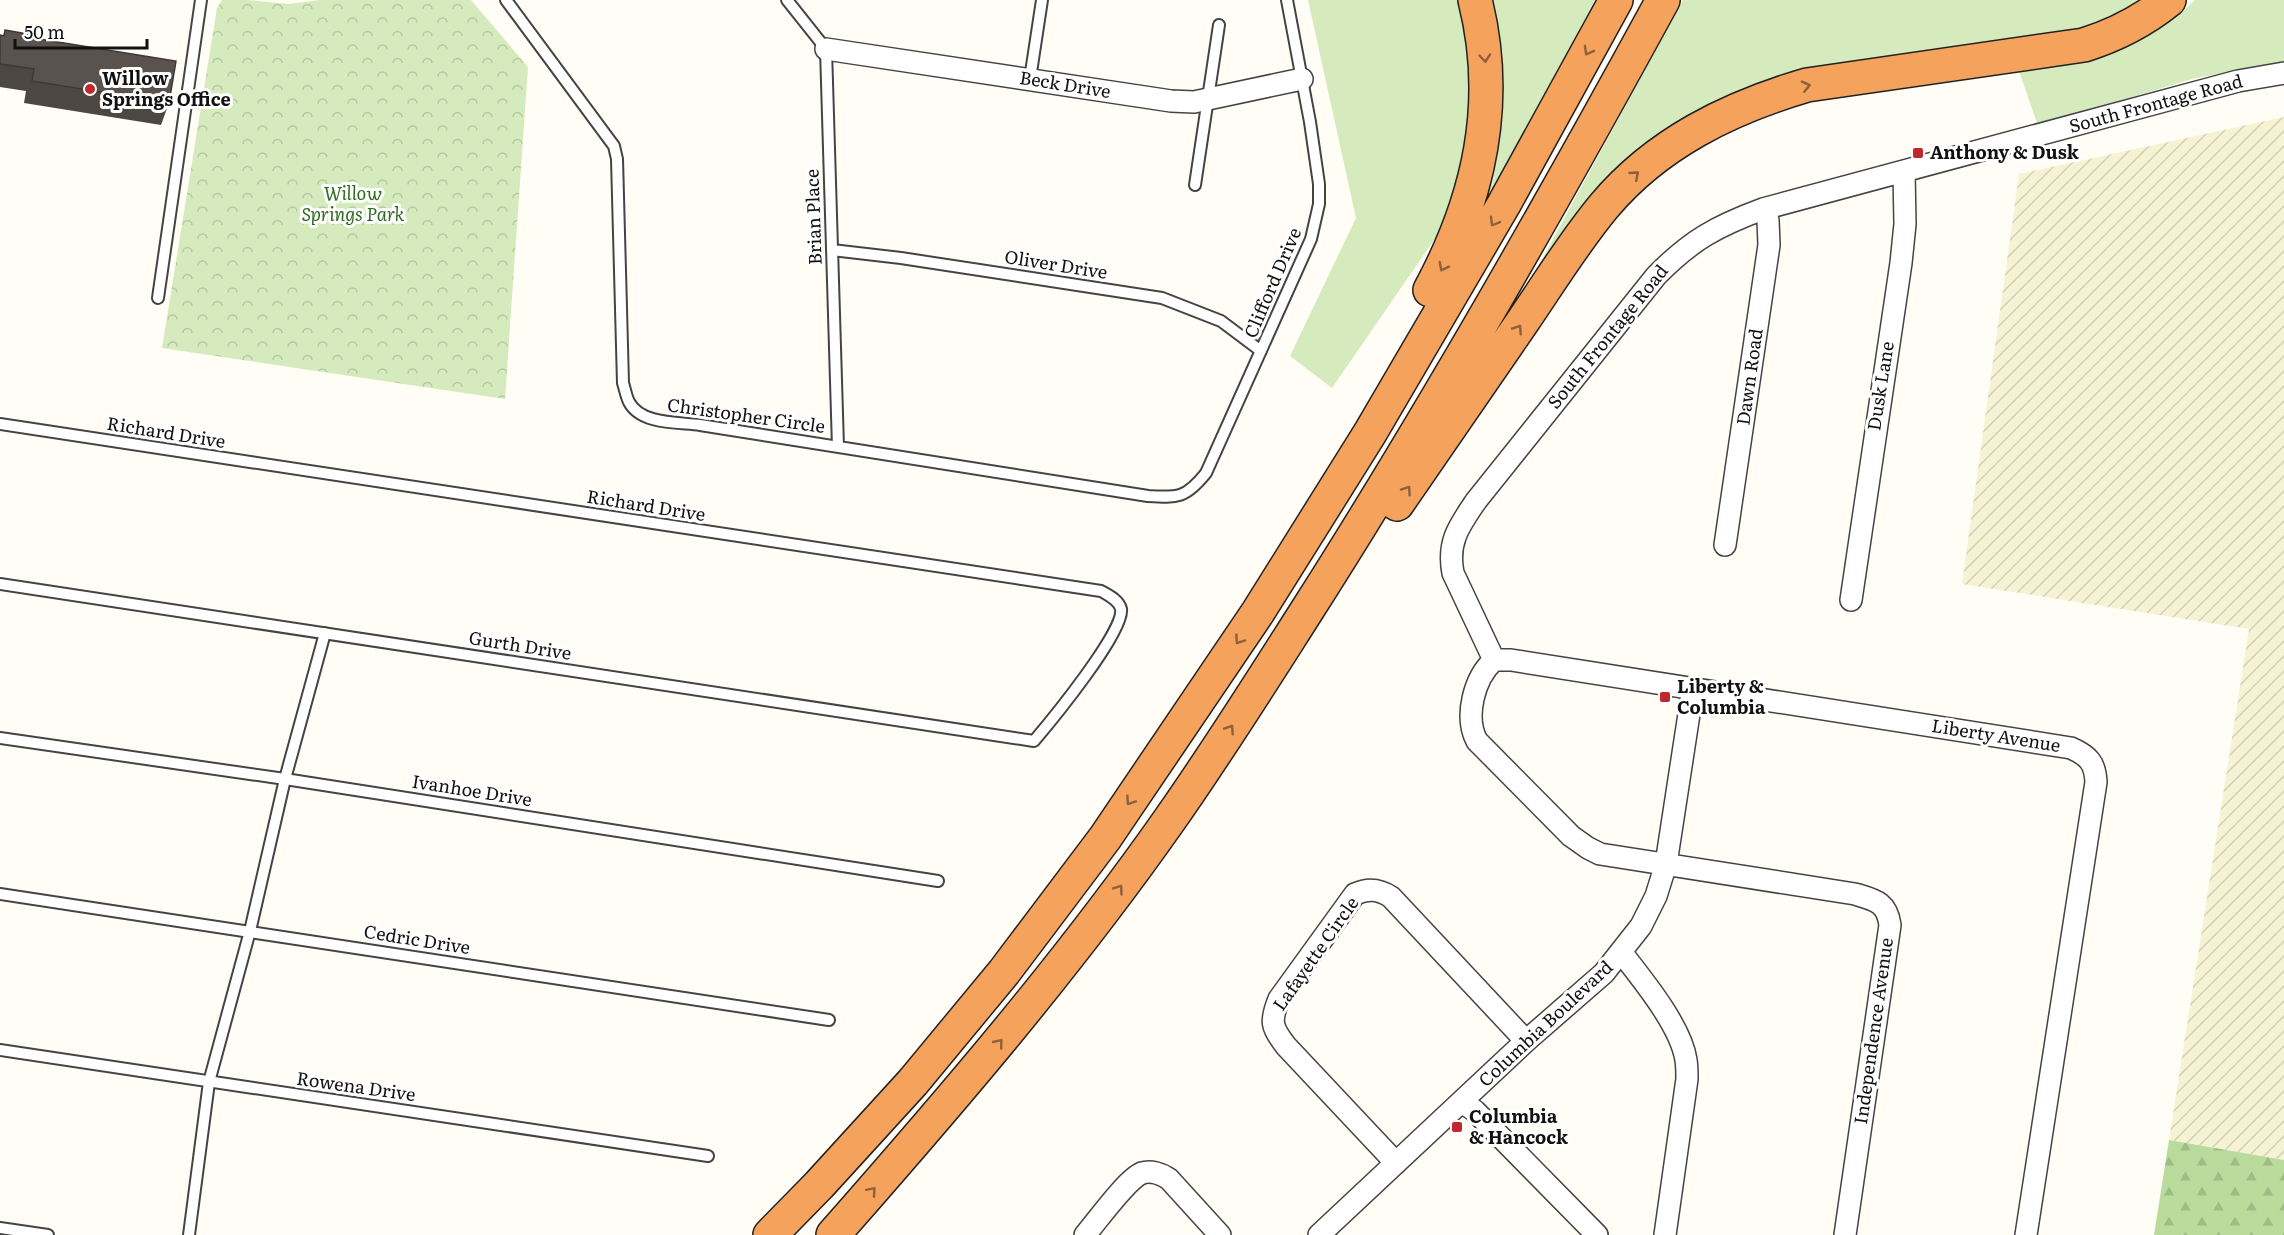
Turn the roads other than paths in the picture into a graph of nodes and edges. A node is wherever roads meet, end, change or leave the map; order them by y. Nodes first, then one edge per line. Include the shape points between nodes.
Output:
1 (201, 0) edge
2 (506, 0) edge
3 (786, 0) edge
4 (1042, 0) edge
5 (1287, 0) edge
6 (1475, 0) edge
7 (1616, 0) edge
8 (1663, 0) edge
9 (2169, 0) edge
10 (1219, 25) dead end
11 (826, 49) junction
12 (2284, 73) edge
13 (1302, 79) junction
14 (1030, 80) junction
15 (1208, 99) junction
16 (1904, 172) junction
17 (1195, 184) dead end
18 (1763, 209) junction
19 (832, 250) junction
20 (158, 298) dead end
21 (1261, 351) junction
22 (0, 424) edge
23 (838, 447) junction
24 (1189, 490) joint
25 (1725, 545) dead end
26 (0, 584) edge
27 (1851, 600) dead end
28 (1258, 612) junction
29 (325, 633) junction
30 (1494, 660) junction
31 (1269, 669) junction
32 (1693, 688) junction
33 (0, 738) edge
34 (1034, 741) joint
35 (285, 779) junction
36 (1666, 864) junction
37 (938, 881) dead end
38 (0, 894) edge
39 (250, 932) junction
40 (1621, 952) junction
41 (829, 1020) dead end
42 (1526, 1041) junction
43 (0, 1050) edge
44 (208, 1082) junction
45 (1462, 1101) junction
46 (708, 1156) dead end
47 (1396, 1163) junction
48 (0, 1228) edge
49 (48, 1235) edge
50 (189, 1235) edge
51 (770, 1235) edge
52 (833, 1235) edge
53 (1085, 1235) edge
54 (1220, 1235) edge
55 (1319, 1235) edge
56 (1597, 1235) edge
57 (1665, 1235) edge
58 (1845, 1235) edge
59 (2026, 1235) edge

1 - 20 lane
2 - 23 lane, Christopher Circle via 614,146 623,383 629,402 654,419
3 - 11 lane
4 - 14 lane
5 - 13 lane, Clifford Drive
6 -> 28 highway via 1486,61 1486,96 1482,145 1461,228
7 -> 28 highway via 1420,349
8 - 31 highway via 1472,342
31 -> 9 highway via 1375,536 1592,222 1629,180 1663,152 1700,126 1768,96 1840,79 2084,45 2133,26
10 - 15 lane
11 - 14 street, Beck Drive
11 - 19 lane, Brian Place
12 - 16 street, South Frontage Road via 2238,81
13 - 15 street, Beck Drive
13 - 21 lane, Clifford Drive via 1319,184 1316,221
14 - 15 street, Beck Drive via 1171,101
15 - 17 lane
16 - 18 street, South Frontage Road
16 - 27 street, Dusk Lane via 1905,224
18 - 25 street, Dawn Road via 1768,220 1769,245
18 - 30 street, South Frontage Road via 1702,236 1670,261 1460,524 1450,558 1453,573
19 - 21 lane, Oliver Drive via 1162,298 1221,321
19 - 23 lane, Brian Place
21 - 24 lane, Clifford Drive via 1206,473
22 - 34 lane, Richard Drive via 1101,591 1120,605 1120,622 1063,707
23 - 24 lane, Christopher Circle via 1148,496 1173,498
26 - 29 lane, Gurth Drive
28 -> 51 highway via 1105,838 1004,972 913,1082
29 - 34 lane, Gurth Drive
29 - 35 lane
30 - 32 street, Liberty Avenue
30 - 36 street via 1480,677 1473,702 1471,722 1477,741 1571,836 1588,848 1600,854
52 -> 31 highway via 958,1093 1086,933 1169,821
32 - 36 street, Columbia Boulevard
32 - 59 street, Liberty Avenue via 2071,748 2092,762 2096,782 2091,818
33 - 35 lane, Ivanhoe Drive
35 - 37 lane, Ivanhoe Drive
35 - 39 lane
36 - 40 street, Columbia Boulevard via 1641,926
36 - 58 street, Independence Avenue via 1855,894 1874,900 1888,913 1890,926
38 - 39 lane, Cedric Drive
39 - 41 lane, Cedric Drive
39 - 44 lane
40 - 42 street, Columbia Boulevard via 1604,973
40 - 57 street via 1672,1026 1686,1061 1687,1079
42 - 45 street, Columbia Boulevard
42 - 47 street, Lafayette Circle via 1391,897 1377,890 1355,894 1279,999 1272,1023 1286,1046
43 - 44 lane, Rowena Drive
44 - 46 lane, Rowena Drive
44 - 50 lane
45 - 47 street, Columbia Boulevard
45 - 56 street
47 - 55 street, Columbia Boulevard
48 - 49 lane
53 - 54 street via 1133,1179 1148,1172 1169,1179

